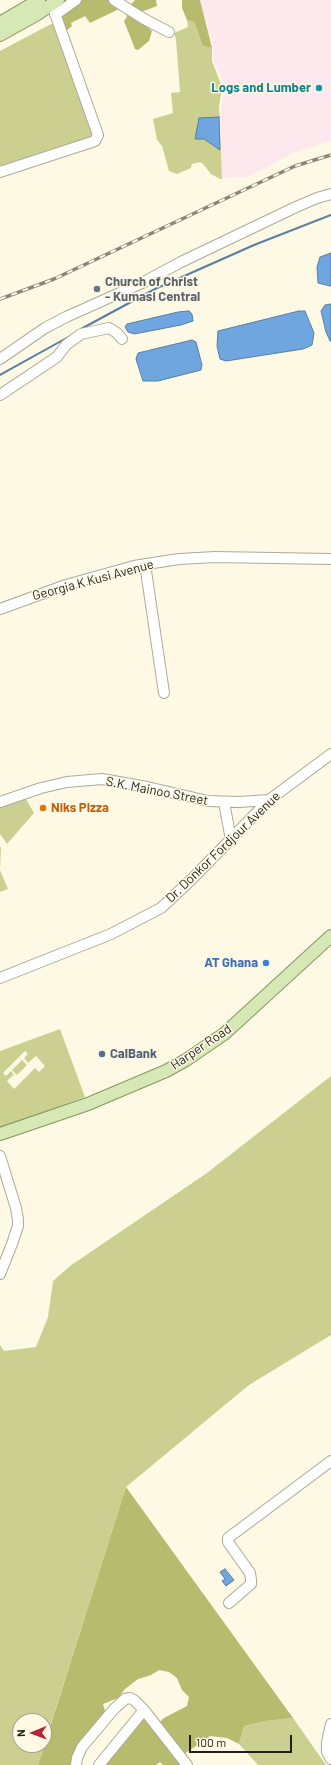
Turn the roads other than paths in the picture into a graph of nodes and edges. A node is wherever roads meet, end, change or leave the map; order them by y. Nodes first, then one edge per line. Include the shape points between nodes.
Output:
1 (39, 0) edge
2 (76, 0) edge
3 (114, 0) edge
4 (55, 7) edge
5 (0, 23) edge
6 (169, 32) dead end
7 (0, 35) edge
8 (0, 172) edge
9 (331, 194) edge
10 (122, 339) dead end
11 (0, 359) edge
12 (0, 395) edge
13 (331, 560) edge
14 (145, 564) junction
15 (0, 609) edge
16 (164, 694) dead end
17 (331, 754) edge
18 (269, 800) junction
19 (0, 802) edge
20 (224, 802) junction
21 (231, 840) junction
22 (331, 936) edge
23 (0, 978) edge
24 (0, 1134) edge
25 (0, 1156) edge
26 (0, 1274) edge
27 (331, 1461) edge
28 (230, 1603) dead end
29 (144, 1710) junction
30 (331, 1724) edge
31 (331, 1759) edge
32 (76, 1765) edge
33 (99, 1765) edge
34 (188, 1765) edge

1 - 5 main road
2 - 4 street
3 - 6 street
4 - 7 main road
4 - 8 street via 98,135 94,141
9 - 11 street via 303,204 142,283 66,317
10 - 12 street via 109,328 82,334 66,345 57,357
13 - 14 street, Georgia K Kusi Avenue via 214,557
14 - 15 street, Georgia K Kusi Avenue via 66,585
14 - 16 street
17 - 18 street, Dr. Donkor Fordjour Avenue
18 - 20 street, S.K. Mainoo Street
18 - 21 street, Dr. Donkor Fordjour Avenue
19 - 20 street, S.K. Mainoo Street via 67,782 102,780
20 - 21 street
21 - 23 street, Dr. Donkor Fordjour Avenue via 161,908 146,917 111,934
22 - 24 main road, Harper Road via 224,1034 186,1060 88,1104
25 - 26 street via 18,1220
27 - 28 street via 228,1538 228,1542 250,1573 251,1580 251,1584
29 - 32 street via 134,1700 125,1699 82,1748
29 - 33 street
29 - 34 street
30 - 31 street via 327,1742

